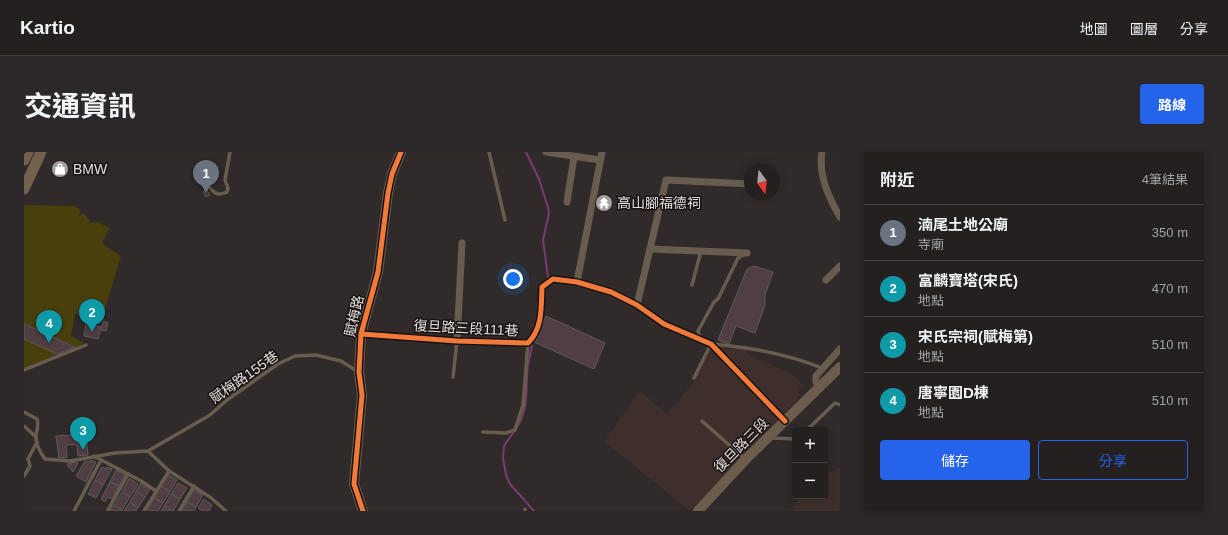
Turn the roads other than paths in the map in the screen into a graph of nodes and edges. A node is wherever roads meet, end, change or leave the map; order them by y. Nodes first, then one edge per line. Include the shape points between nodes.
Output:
1 (28, 152) edge
2 (41, 152) edge
3 (230, 152) edge
4 (401, 152) edge
5 (489, 152) edge
6 (546, 152) edge
7 (602, 152) edge
8 (822, 152) edge
9 (574, 157) junction
10 (24, 160) edge
11 (600, 160) junction
12 (207, 184) dead end
13 (744, 184) edge
14 (24, 189) edge
15 (567, 202) dead end
16 (840, 218) edge
17 (504, 220) dead end
18 (462, 243) dead end
19 (650, 249) junction
20 (701, 251) junction
21 (747, 253) joint
22 (840, 266) edge
23 (826, 280) dead end
24 (577, 282) junction
25 (692, 285) dead end
26 (637, 305) junction
27 (361, 334) junction
28 (700, 338) junction
29 (457, 341) junction
30 (528, 343) junction
31 (711, 344) junction
32 (86, 346) dead end
33 (840, 349) edge
34 (840, 367) edge
35 (822, 368) junction
36 (24, 370) edge
37 (359, 372) junction
38 (453, 377) dead end
39 (694, 378) dead end
40 (820, 387) junction
41 (840, 405) edge
42 (24, 412) edge
43 (702, 421) dead end
44 (785, 421) junction
45 (24, 426) edge
46 (810, 427) edge
47 (483, 432) dead end
48 (36, 437) junction
49 (768, 438) junction
50 (792, 439) edge
51 (37, 442) junction
52 (148, 451) junction
53 (94, 456) junction
54 (746, 459) junction
55 (101, 460) junction
56 (169, 470) junction
57 (128, 474) junction
58 (24, 476) edge
59 (194, 486) junction
60 (156, 491) junction
61 (108, 510) dead end
62 (74, 511) edge
63 (144, 511) edge
64 (179, 511) edge
65 (226, 511) edge
66 (363, 511) edge
67 (698, 511) edge

1 - 10 main road
2 - 14 main road
3 - 12 lane via 225,180 227,192 217,194
4 - 27 street, 賦梅路 via 392,174 378,272
5 - 17 lane
6 - 9 street
7 - 11 street
8 - 16 street via 822,175
9 - 11 street
9 - 15 street
11 - 24 street
13 - 19 street via 666,180
18 - 29 street
19 - 20 street
19 - 26 street
20 - 21 street
20 - 25 lane
21 - 28 lane via 738,258 698,331
22 - 23 street
24 - 26 street, 復旦路三段111巷 via 612,292
24 - 30 street, 復旦路三段111巷 via 553,279 544,283 539,325
26 - 28 street, 復旦路三段111巷 via 664,324
27 - 29 street, 復旦路三段111巷
27 - 37 street, 賦梅路
28 - 31 street, 復旦路三段111巷
29 - 30 street, 復旦路三段111巷
29 - 38 lane
30 - 47 lane via 523,405 515,430 506,433
31 - 35 lane via 749,347
31 - 39 lane
31 - 44 street, 復旦路三段111巷
32 - 36 lane
33 - 35 street
34 - 40 street, 復旦路三段
35 - 40 street via 816,376 816,382
37 - 52 lane, 賦梅路155巷 via 342,361 316,355 295,356 278,364 210,415
37 - 66 street, 賦梅路 via 362,395 354,484
40 - 44 street, 復旦路三段
41 - 46 lane via 835,403
42 - 48 lane via 37,419 39,424
43 - 54 lane
44 - 49 street, 復旦路三段
45 - 48 lane
48 - 51 lane
49 - 50 lane
49 - 54 street, 復旦路三段
51 - 53 lane via 45,459 70,461
51 - 58 lane via 28,459 30,466
52 - 53 lane
52 - 56 lane
53 - 55 lane
54 - 67 street, 復旦路三段
55 - 57 lane
55 - 62 lane
56 - 59 lane
56 - 60 lane
57 - 60 lane
57 - 61 lane
59 - 64 lane
59 - 65 lane
60 - 63 lane

